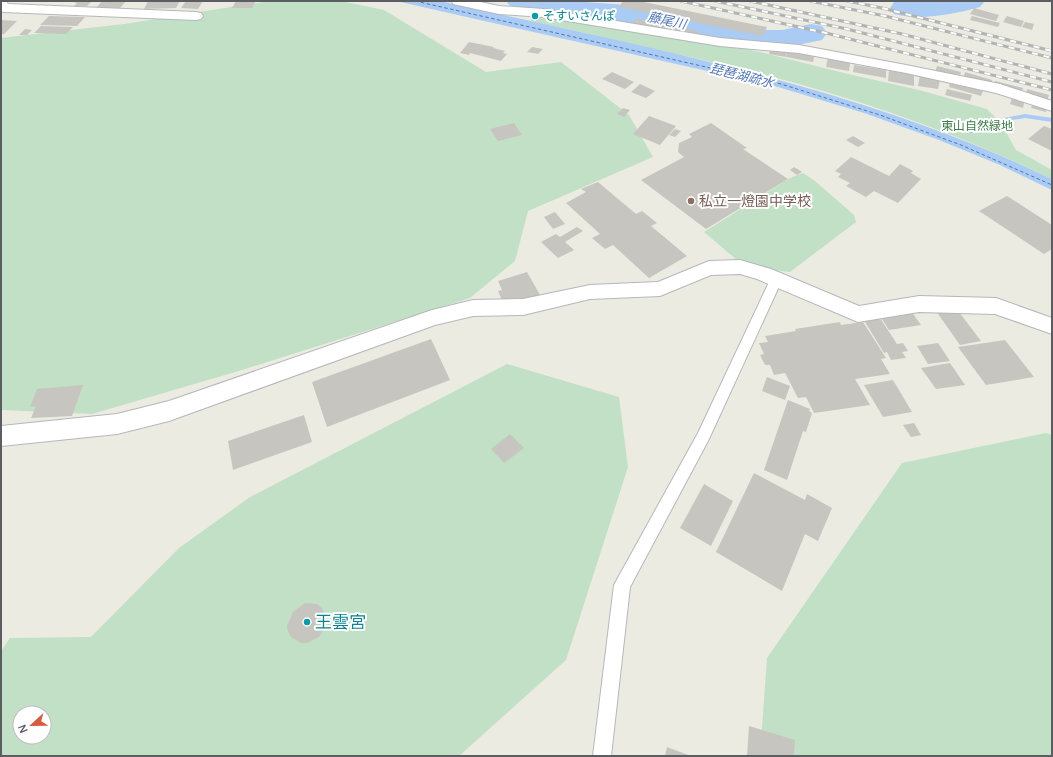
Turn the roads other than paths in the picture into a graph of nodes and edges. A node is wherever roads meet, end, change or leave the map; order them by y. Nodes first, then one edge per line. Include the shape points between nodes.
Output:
1 (458, 1) edge
2 (1, 3) edge
3 (196, 16) dead end
4 (1052, 106) edge
5 (776, 280) junction
6 (1052, 326) edge
7 (1, 436) edge
8 (602, 756) edge

1 - 4 street via 499,10 543,13 720,42 799,49 1000,89
2 - 3 street via 3,8
5 - 6 street via 858,314 919,304 996,306
5 - 7 street via 740,267 709,268 660,289 590,292 522,307 473,308 432,318 169,411 116,424
5 - 8 lane via 703,437 622,585

